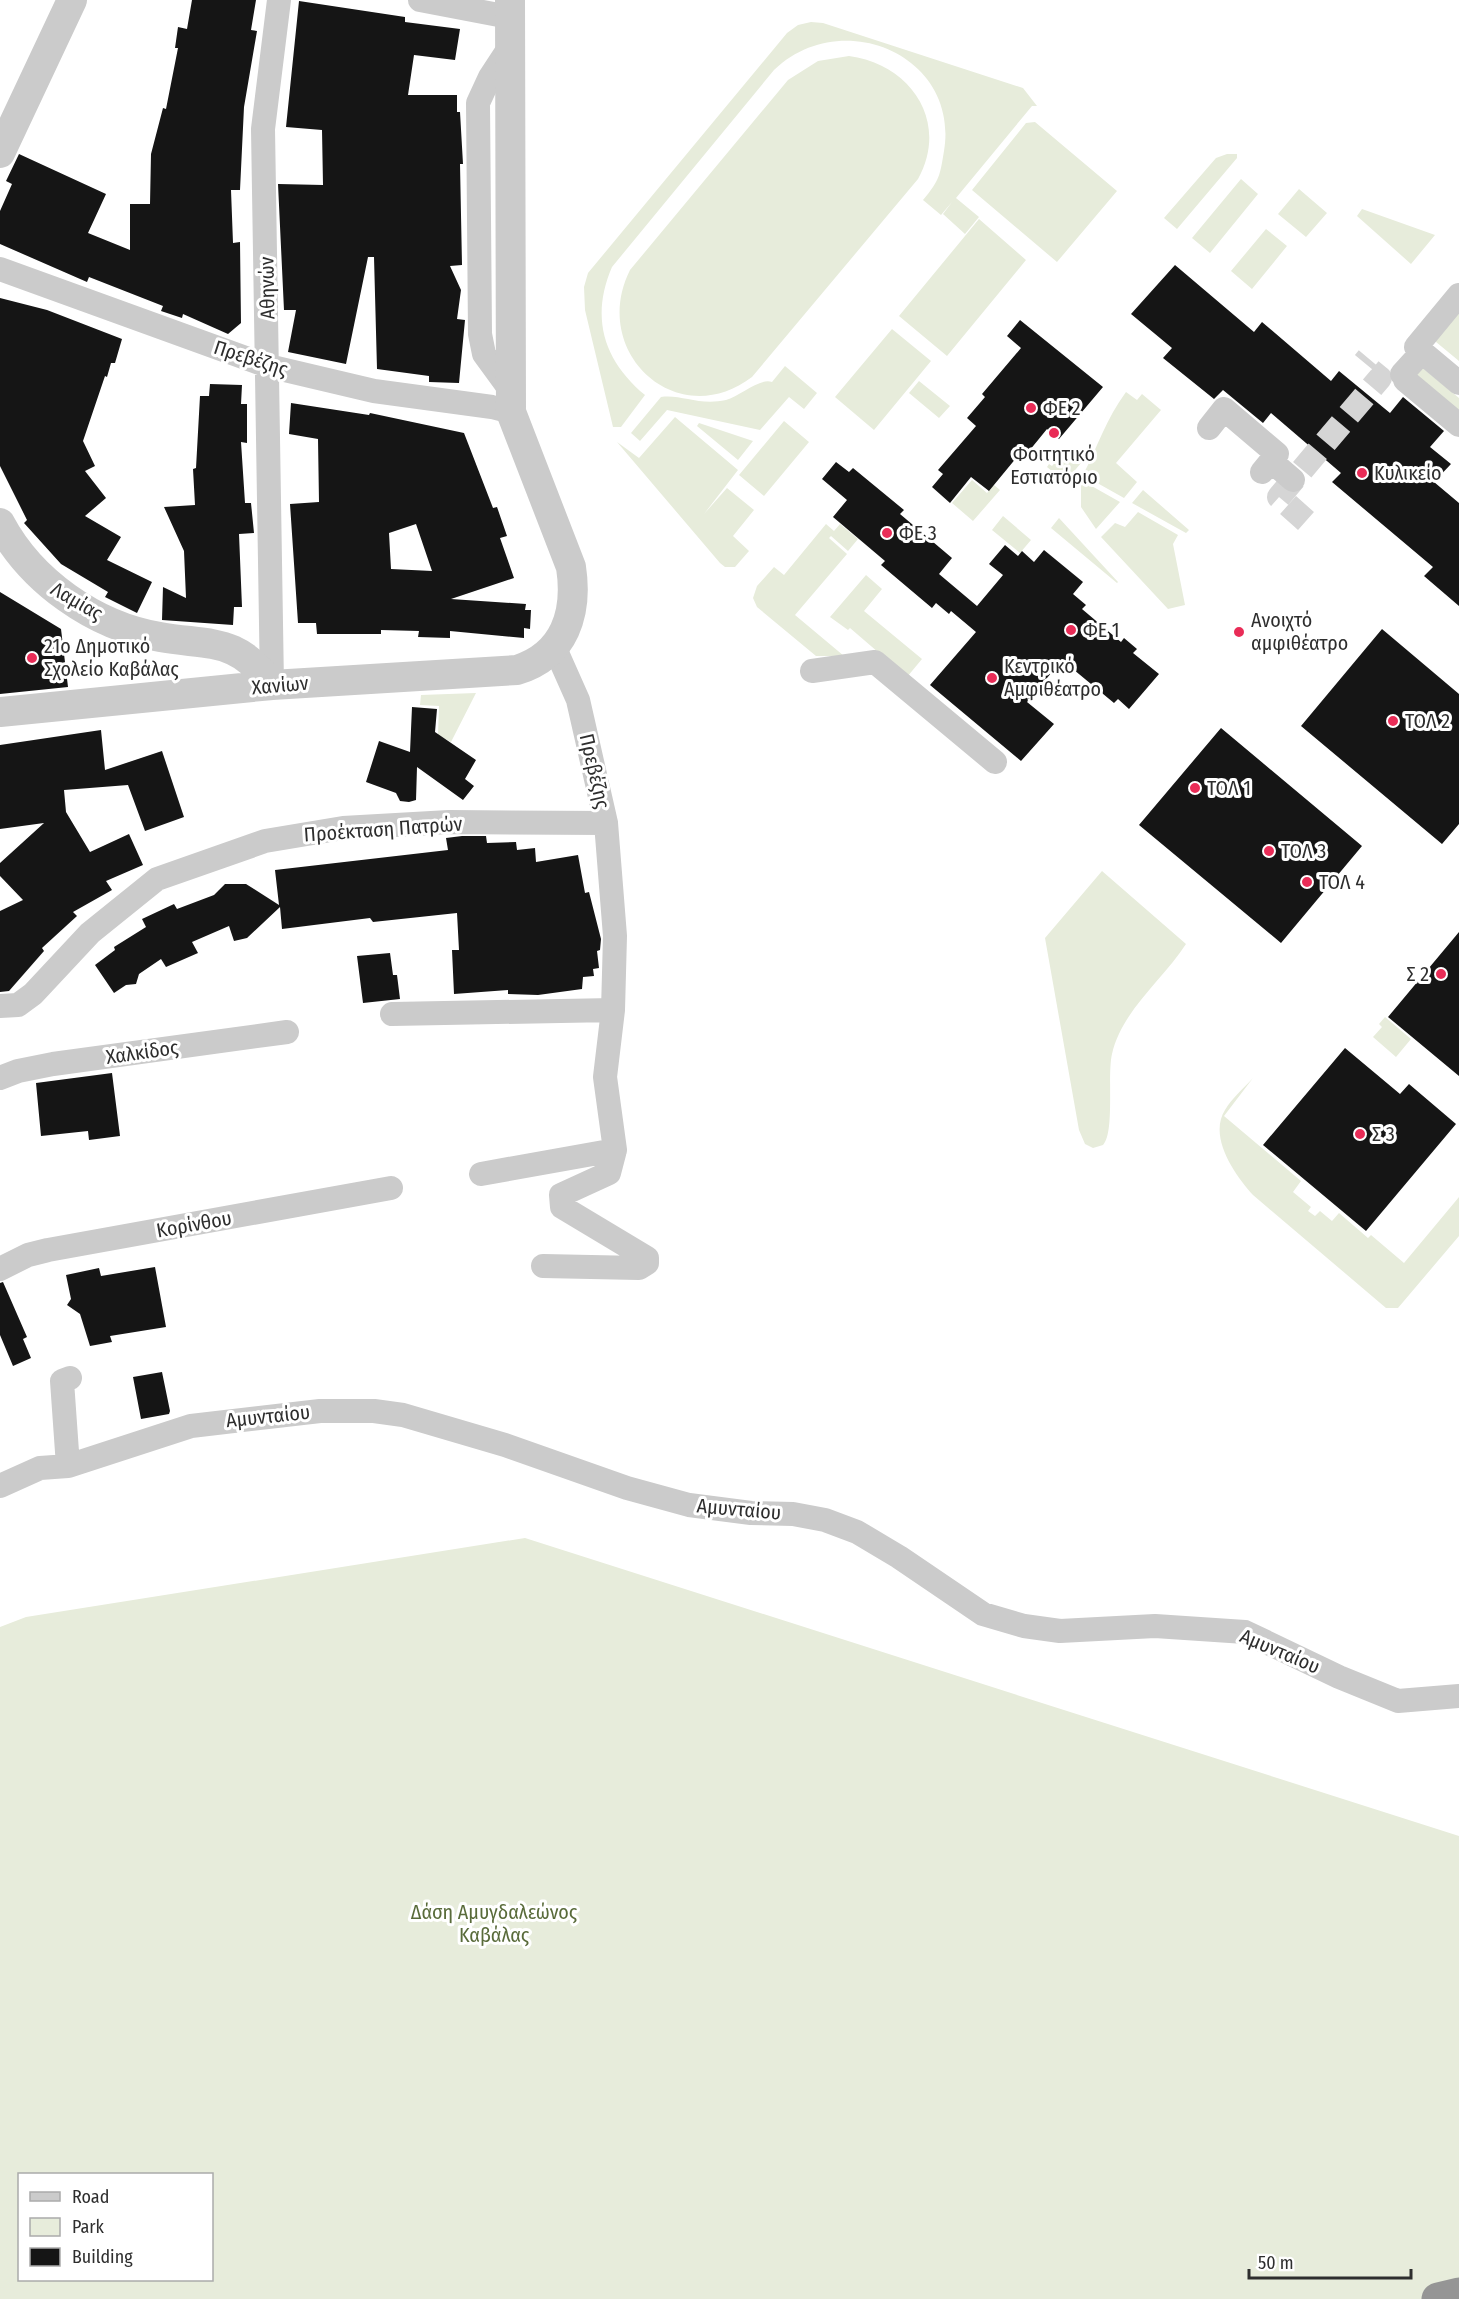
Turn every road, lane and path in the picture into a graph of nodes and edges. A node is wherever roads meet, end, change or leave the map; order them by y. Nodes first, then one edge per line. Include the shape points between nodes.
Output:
1 (72, 0) edge
2 (279, 0) edge
3 (420, 0) edge
4 (509, 9) edge
5 (0, 153) edge
6 (0, 269) edge
7 (1459, 296) edge
8 (1422, 352) junction
9 (268, 366) junction
10 (1457, 377) edge
11 (511, 402) junction
12 (1458, 422) edge
13 (1209, 428) dead end
14 (1293, 480) dead end
15 (0, 523) edge
16 (554, 646) junction
17 (812, 671) dead end
18 (272, 685) junction
19 (0, 712) edge
20 (996, 762) dead end
21 (606, 823) junction
22 (0, 1006) edge
23 (613, 1010) junction
24 (392, 1014) dead end
25 (286, 1032) dead end
26 (0, 1078) edge
27 (615, 1150) junction
28 (481, 1174) dead end
29 (391, 1188) dead end
30 (543, 1266) dead end
31 (0, 1269) edge
32 (70, 1378) dead end
33 (68, 1466) junction
34 (0, 1486) edge
35 (1459, 1696) edge
36 (1459, 2294) edge
37 (1438, 2299) edge

1 - 5 street
2 - 9 street, Αθηνών via 263,129
3 - 4 street
4 - 11 street
6 - 9 street, Πρεβέζης
7 - 8 street via 1416,347
8 - 10 street
8 - 12 street via 1402,374 1405,380
9 - 11 street, Πρεβέζης via 374,391 492,407
9 - 18 street, Αθηνών
11 - 16 street via 571,567 575,592 572,613
13 - 14 street via 1224,409 1277,454 1266,467
15 - 18 street, Λαμίας via 28,565 46,583 93,612 158,637 222,644 260,668
16 - 18 street, Χανίων via 533,665 517,670
16 - 21 street, Πρεβέζης via 578,700
17 - 20 street via 875,662
18 - 19 street, Χανίων
21 - 22 street, Προέκταση Πατρών via 402,825 343,828 265,840 157,879 90,933 33,994 18,1005
21 - 23 street, Πρεβέζης via 615,936
23 - 24 street
23 - 27 street, Πρεβέζης via 605,1077
25 - 26 street, Χαλκίδος via 53,1064
27 - 28 street
27 - 30 street via 609,1173 561,1195 562,1207 644,1254 647,1263 639,1268
29 - 31 street, Κορίνθου via 48,1250
32 - 33 street via 62,1381
33 - 34 street, Αμυνταίου via 40,1468
33 - 35 street, Αμυνταίου via 191,1425 320,1411 403,1415 506,1444 627,1488 689,1505 825,1520 857,1532 891,1552 982,1614 1024,1626 1060,1631 1155,1626 1245,1632 1398,1701
36 - 37 highway

